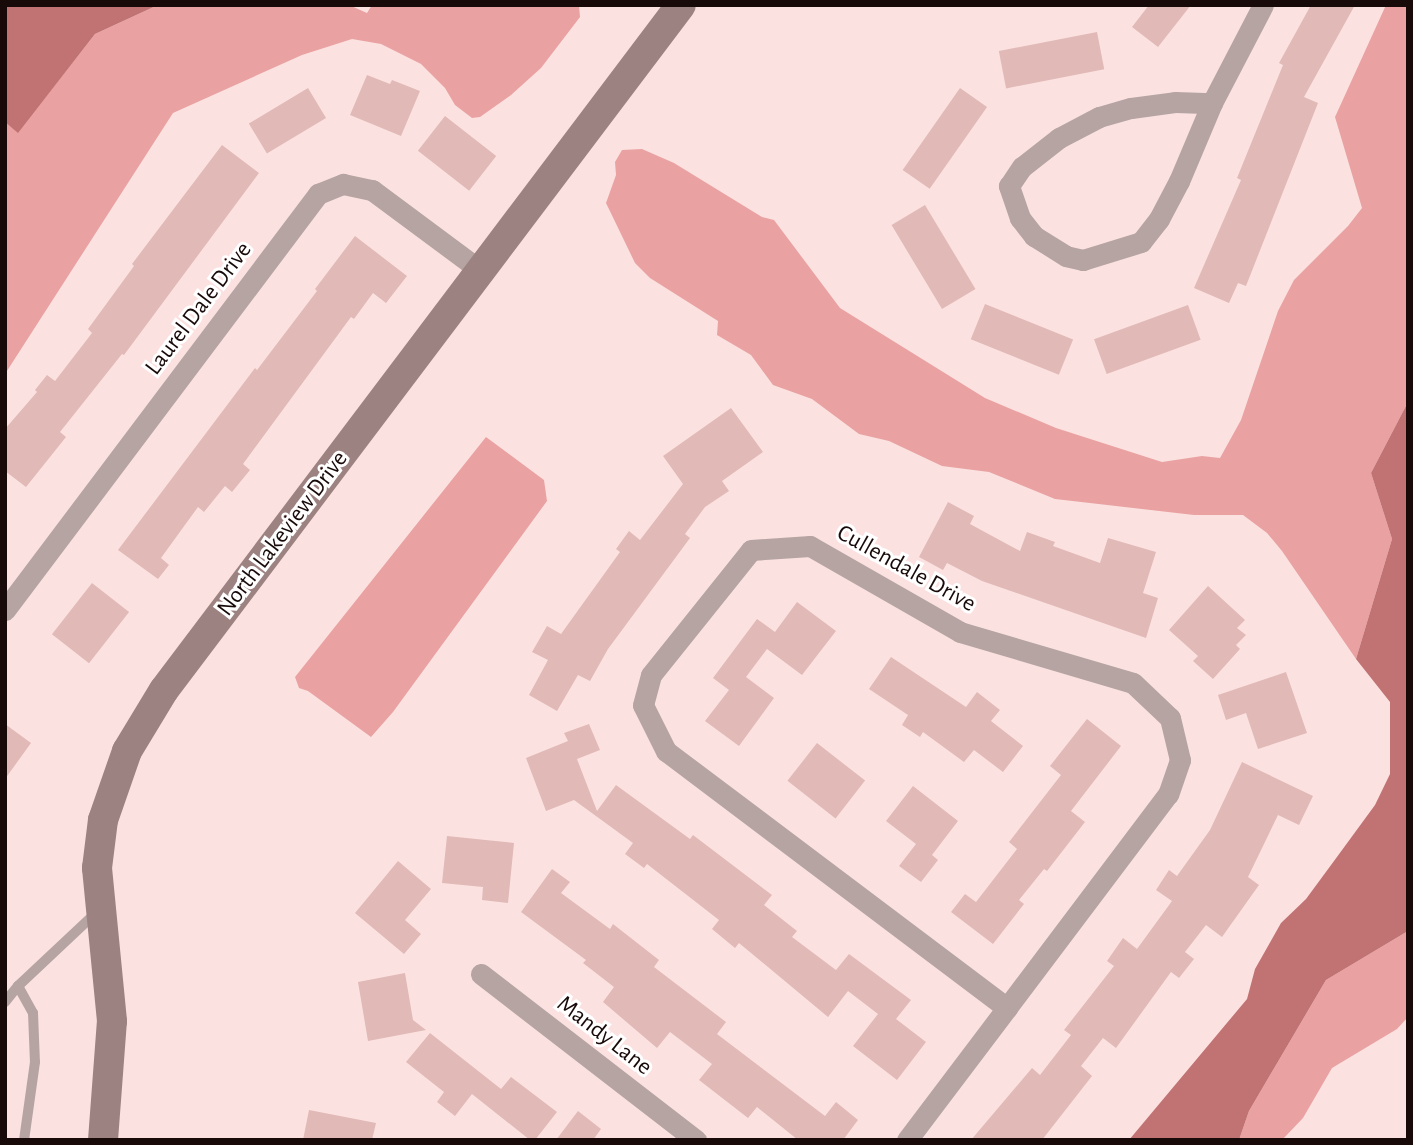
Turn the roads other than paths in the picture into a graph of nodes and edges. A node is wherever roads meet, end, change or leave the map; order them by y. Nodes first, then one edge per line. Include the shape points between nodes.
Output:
1 (681, 5) edge
2 (1263, 5) edge
3 (1212, 103) junction
4 (481, 271) junction
5 (5, 610) edge
6 (101, 908) junction
7 (481, 974) dead end
8 (18, 986) junction
9 (5, 1002) edge
10 (1007, 1008) junction
11 (23, 1139) edge
12 (103, 1140) edge
13 (696, 1140) edge
14 (908, 1140) edge

1 - 4 street, North Lakeview Drive
2 - 3 street
3 - 3 street via 1179,181 1141,242 1083,260 1066,257 1034,236 1020,218 1009,186 1022,167 1059,138 1100,117 1131,108
4 - 5 street, Laurel Dale Drive via 372,190 342,184 318,194
4 - 6 street, North Lakeview Drive via 164,690 133,741 103,820 97,867
6 - 8 lane
6 - 12 street, North Lakeview Drive via 112,1021
7 - 13 street, Mandy Lane
8 - 9 lane
8 - 11 lane via 33,1013 35,1062
10 - 10 street, Cullendale Drive via 1168,794 1180,760 1170,718 1133,683 960,632 810,546 751,550 650,675 643,705 666,751
10 - 14 street, Cullendale Drive

